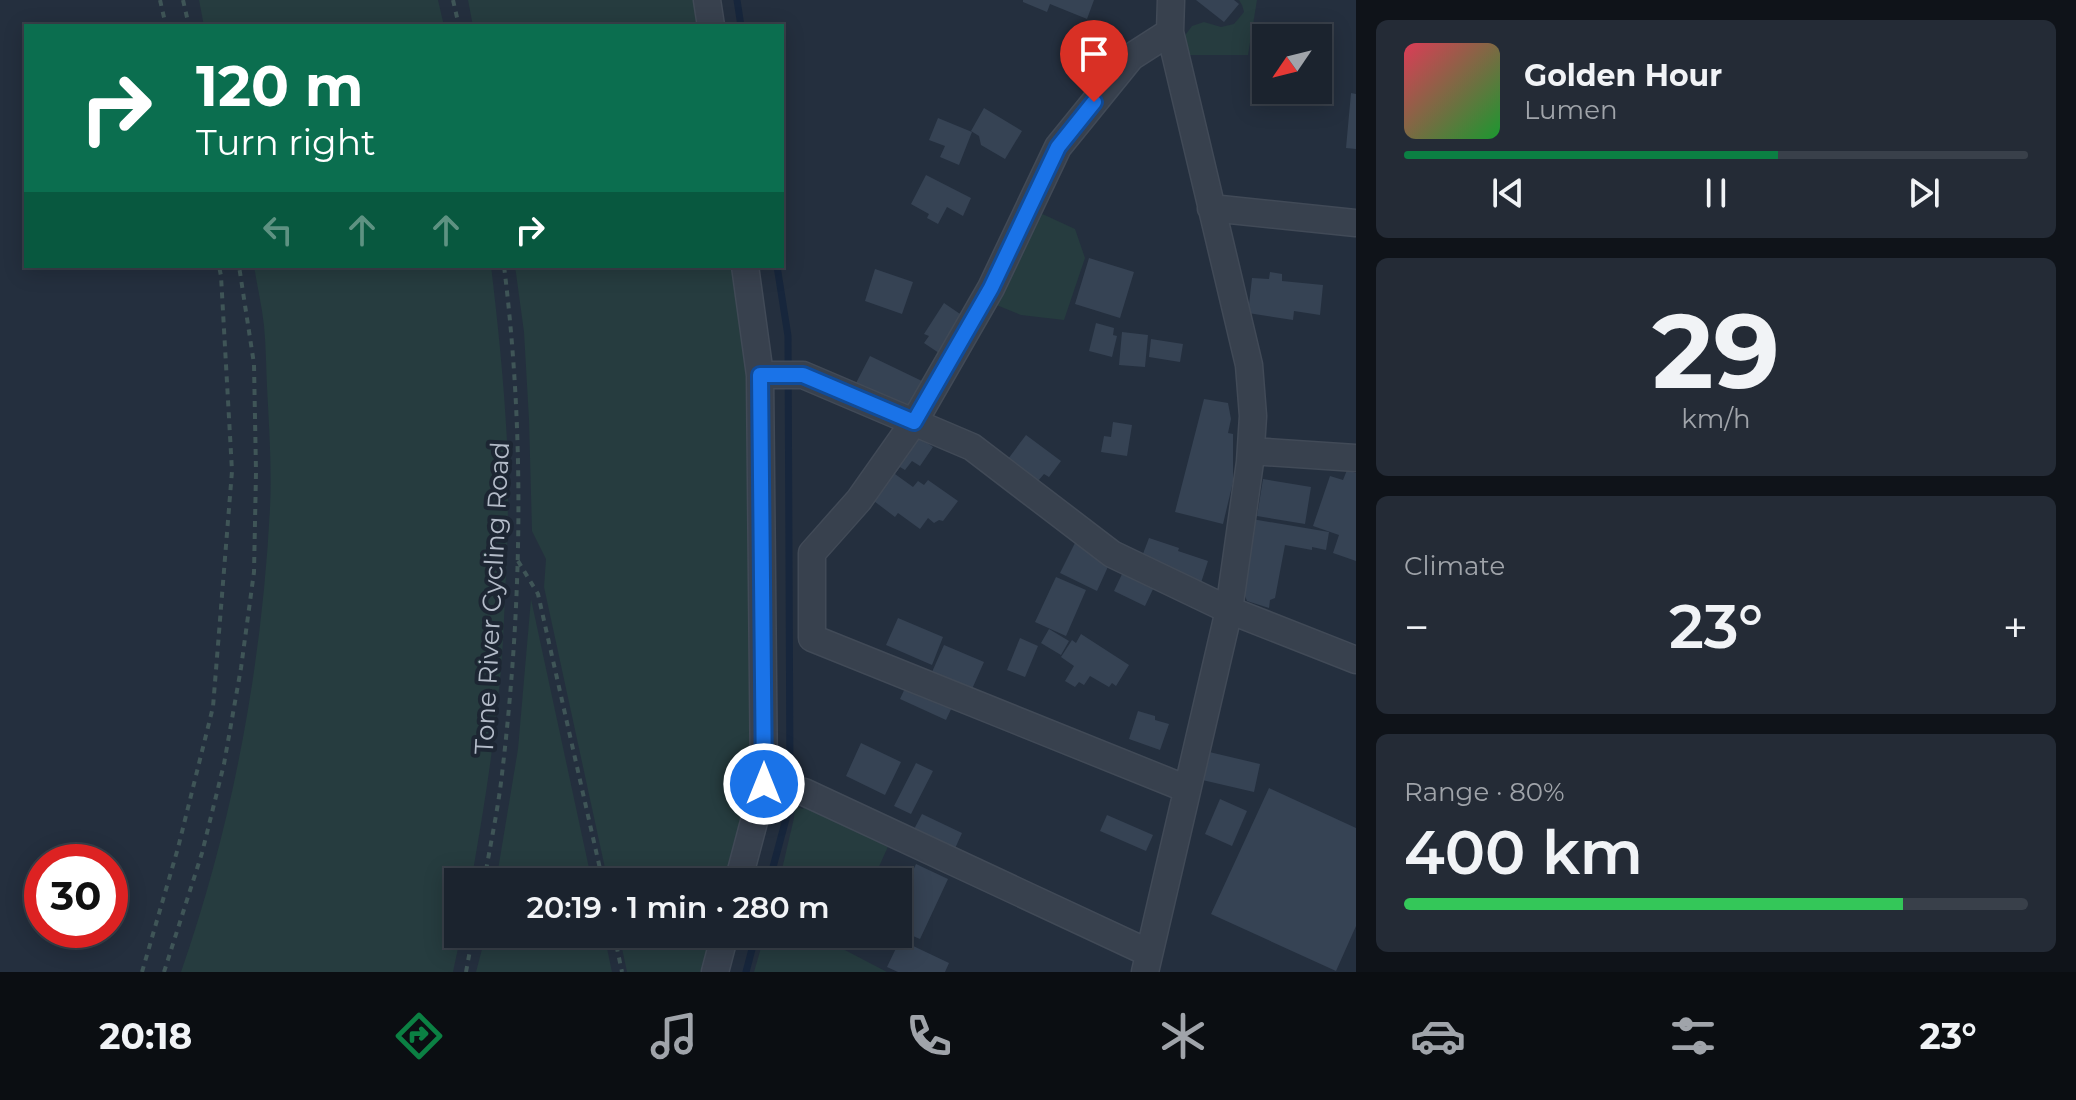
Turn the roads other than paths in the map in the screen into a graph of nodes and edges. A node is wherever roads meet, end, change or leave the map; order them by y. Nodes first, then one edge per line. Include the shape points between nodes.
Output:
1 (707, 0) edge
2 (1171, 0) edge
3 (711, 24) edge
4 (1170, 32) junction
5 (1211, 208) junction
6 (1356, 223) edge
7 (745, 268) edge
8 (767, 375) junction
9 (914, 422) junction
10 (1251, 451) junction
11 (1356, 458) edge
12 (1229, 610) junction
13 (1356, 660) edge
14 (769, 785) junction
15 (1187, 789) junction
16 (742, 868) edge
17 (721, 948) edge
18 (1147, 963) edge
19 (715, 972) edge

1 - 3 street
2 - 4 street
4 - 5 street
4 - 9 street via 1131,57 1058,147 991,288
5 - 6 street
5 - 10 street via 1249,365
7 - 8 street
8 - 9 street via 803,375
8 - 14 street
9 - 12 street via 972,447 1112,554
9 - 15 street via 859,500 812,553 812,638
10 - 11 street
10 - 12 street
12 - 13 street
12 - 15 street
14 - 16 street
14 - 18 street via 804,792
15 - 18 street
17 - 19 street

